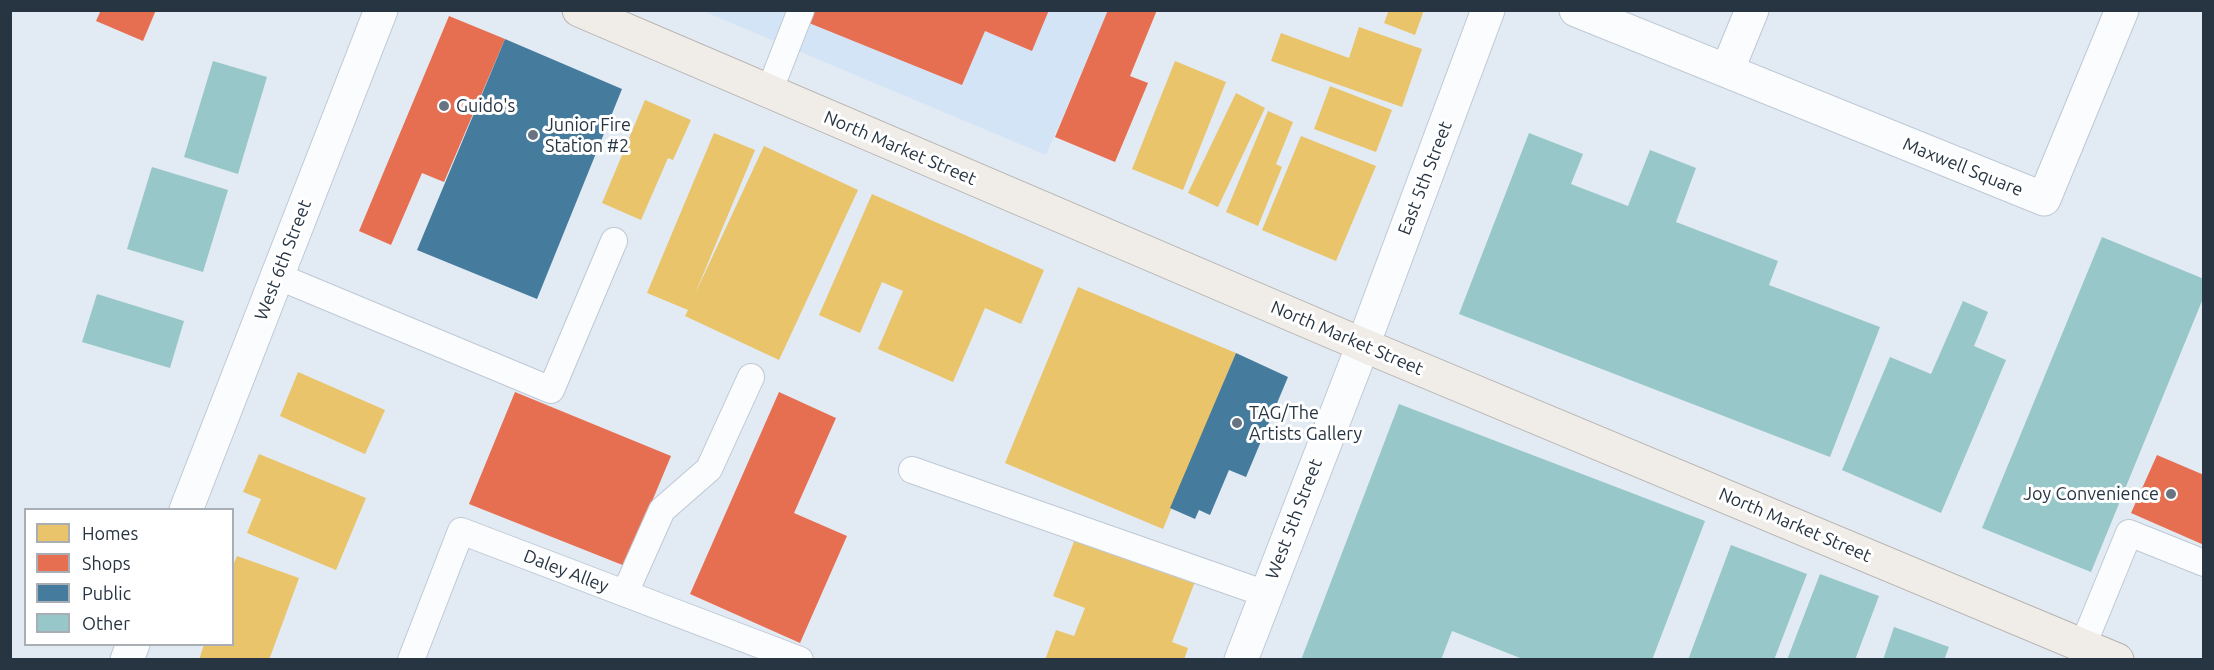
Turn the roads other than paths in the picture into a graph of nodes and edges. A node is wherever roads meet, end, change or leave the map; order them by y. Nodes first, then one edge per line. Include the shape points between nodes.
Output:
1 (381, 10) edge
2 (579, 10) edge
3 (801, 10) edge
4 (1488, 10) edge
5 (1576, 10) edge
6 (1752, 10) edge
7 (2122, 10) edge
8 (1727, 71) junction
9 (769, 92) junction
10 (614, 241) dead end
11 (277, 276) junction
12 (1363, 345) junction
13 (751, 377) dead end
14 (912, 470) dead end
15 (187, 508) edge
16 (2204, 563) edge
17 (625, 593) junction
18 (1266, 594) junction
19 (2083, 645) junction
20 (133, 646) edge
21 (127, 660) edge
22 (411, 660) edge
23 (800, 660) edge
24 (1240, 660) edge
25 (2117, 660) edge

1 - 11 street, West 6th Street
2 - 9 main road, North Market Street
3 - 9 lane
4 - 12 street, East 5th Street
5 - 8 street, Maxwell Square
6 - 8 street
7 - 8 street, Maxwell Square via 2044,199
9 - 12 main road, North Market Street
10 - 11 lane via 551,390
11 - 15 street, West 6th Street
12 - 18 street, West 5th Street
12 - 19 main road, North Market Street
13 - 17 lane via 709,469 662,510
14 - 18 lane
16 - 19 lane via 2129,533
17 - 22 lane, Daley Alley via 461,531
17 - 23 lane, Daley Alley
18 - 24 street, West 5th Street
19 - 25 main road, North Market Street
20 - 21 street

